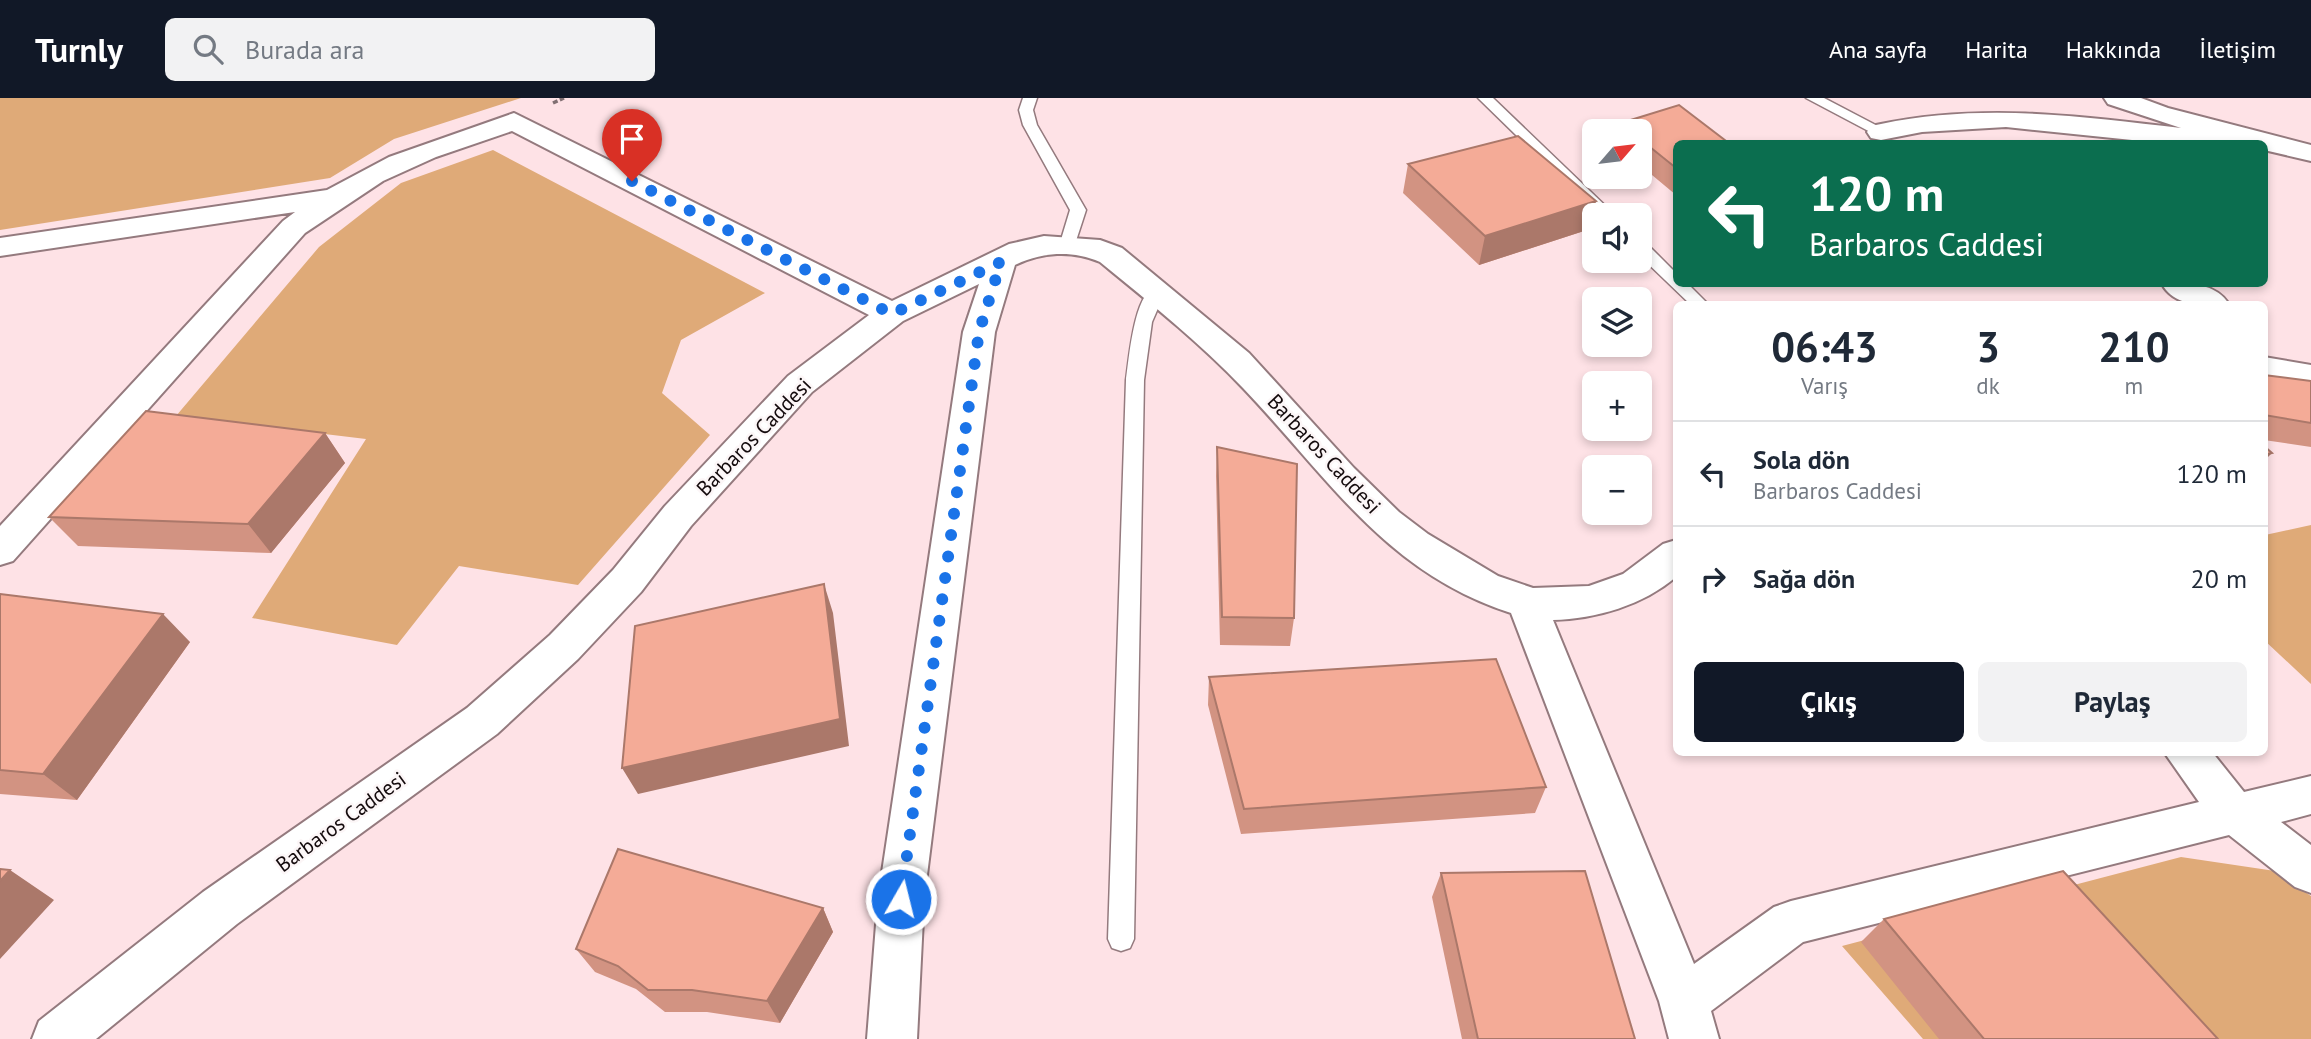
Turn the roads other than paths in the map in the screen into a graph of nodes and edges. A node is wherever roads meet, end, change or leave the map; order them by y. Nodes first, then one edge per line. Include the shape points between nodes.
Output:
1 (1030, 98) edge
2 (1485, 98) edge
3 (1813, 98) edge
4 (2117, 98) edge
5 (1881, 132) junction
6 (2242, 133) junction
7 (1899, 140) edge
8 (2211, 140) edge
9 (2224, 140) edge
10 (2266, 140) edge
11 (2268, 141) edge
12 (2311, 153) edge
13 (330, 198) junction
14 (1594, 203) edge
15 (1068, 243) junction
16 (0, 247) edge
17 (1652, 259) edge
18 (1001, 262) junction
19 (1673, 279) edge
20 (1681, 287) edge
21 (2182, 287) edge
22 (1156, 292) junction
23 (1697, 301) edge
24 (2208, 301) edge
25 (892, 314) junction
26 (2268, 363) edge
27 (2311, 376) edge
28 (0, 551) edge
29 (1673, 556) edge
30 (1527, 604) junction
31 (2188, 756) edge
32 (2311, 795) edge
33 (2234, 812) junction
34 (2311, 872) edge
35 (1121, 939) dead end
36 (1689, 1020) edge
37 (58, 1039) edge
38 (892, 1039) edge

1 - 15 lane via 1026,110 1030,125 1078,210
2 - 14 lane
3 - 5 lane
4 - 6 street via 2158,114
5 - 7 street
5 - 8 street via 1919,121 1987,117
6 - 9 street
6 - 10 street
11 - 12 street
13 - 16 street
13 - 25 street via 421,152 514,121
13 - 28 street via 294,227
15 - 18 street, Barbaros Caddesi via 1044,244
15 - 22 street, Barbaros Caddesi via 1111,255
17 - 19 lane
18 - 25 street, Barbaros Caddesi
18 - 38 street via 979,332 901,899
20 - 23 lane
21 - 24 street
22 - 30 street, Barbaros Caddesi via 1237,362 1372,508 1410,541 1490,593
22 - 35 lane via 1143,322 1135,380
25 - 37 street, Barbaros Caddesi via 800,384 678,516 627,581 482,720 220,908
26 - 27 street
29 - 30 street, Barbaros Caddesi via 1639,584 1600,599 1563,607
30 - 36 street
31 - 33 street
32 - 33 street
33 - 34 street
33 - 36 street via 1791,923

